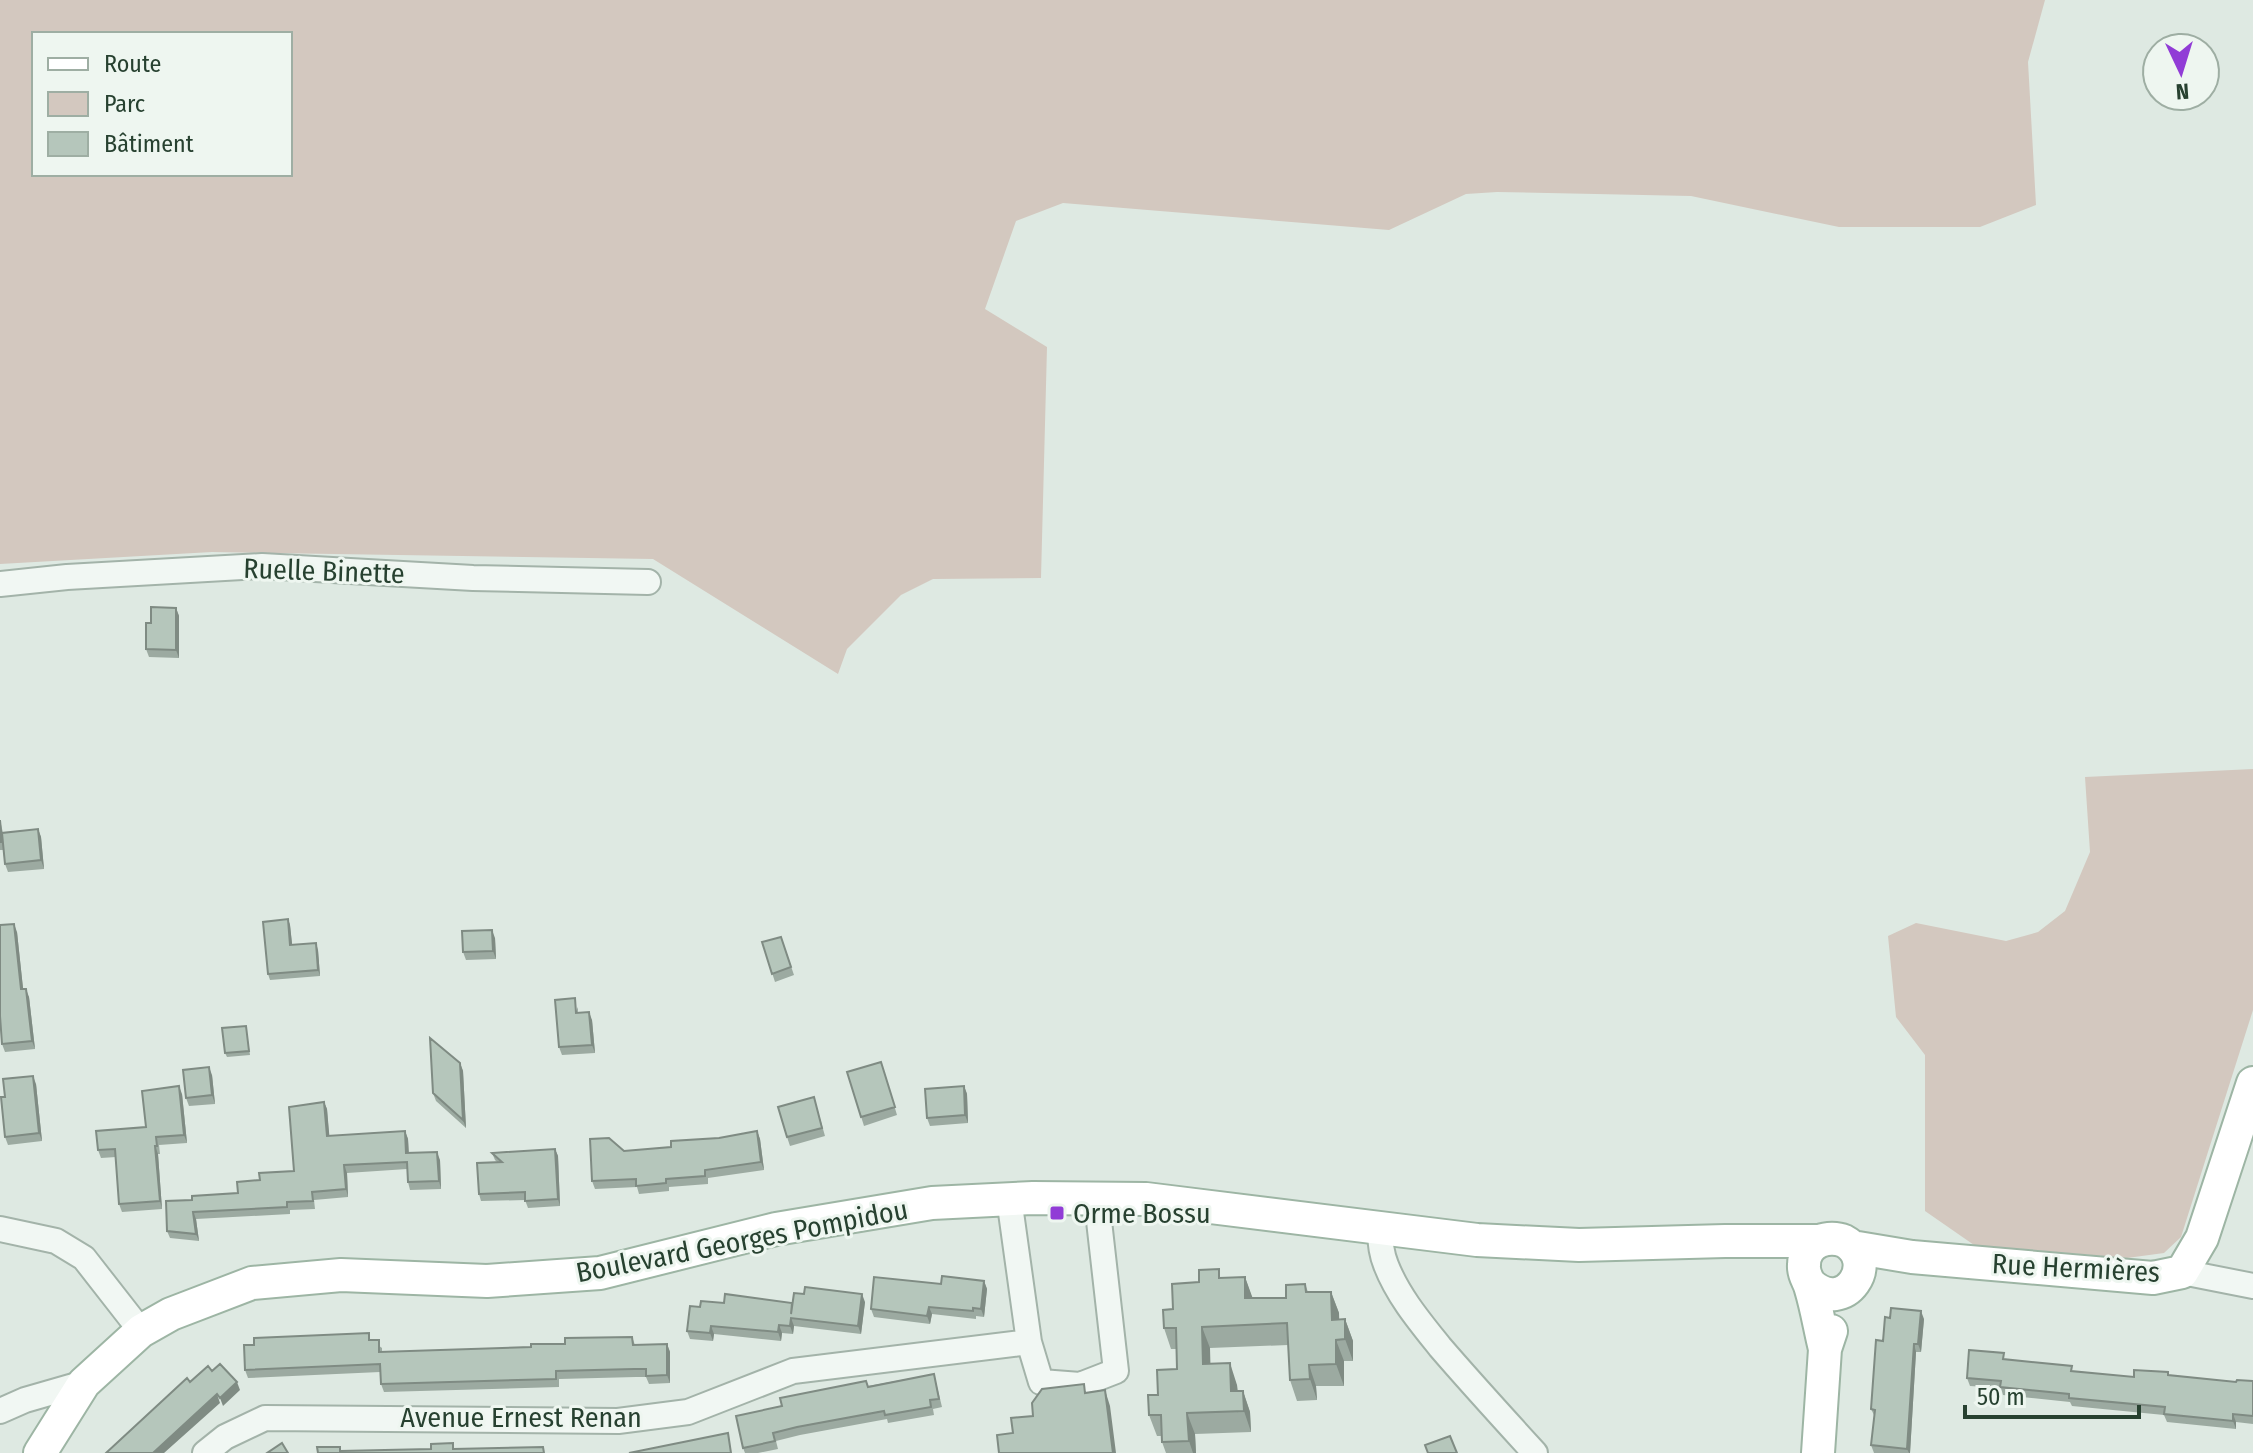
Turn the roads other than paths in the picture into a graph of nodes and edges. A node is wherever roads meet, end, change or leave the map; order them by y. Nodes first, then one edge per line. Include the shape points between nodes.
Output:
1 (648, 582) dead end
2 (0, 584) edge
3 (2253, 1083) edge
4 (1021, 1198) junction
5 (1099, 1198) junction
6 (1380, 1229) junction
7 (0, 1230) edge
8 (1725, 1241) junction
9 (1820, 1241) junction
10 (1852, 1247) junction
11 (1912, 1257) junction
12 (2182, 1272) junction
13 (1807, 1277) junction
14 (1851, 1285) junction
15 (2253, 1286) edge
16 (141, 1331) junction
17 (1029, 1342) junction
18 (1825, 1349) junction
19 (84, 1383) junction
20 (0, 1411) edge
21 (40, 1453) edge
22 (205, 1453) edge
23 (1535, 1453) edge
24 (1818, 1453) edge

1 - 2 street, Ruelle Binette via 262,566
3 - 12 main road, Rue Hermières via 2202,1238
4 - 5 main road, Boulevard Georges Pompidou
4 - 16 main road, Boulevard Georges Pompidou via 932,1203 776,1229 600,1273 487,1281 341,1275 252,1283
4 - 17 street
5 - 6 main road, Boulevard Georges Pompidou via 1187,1203
5 - 17 street via 1116,1371 1080,1385 1041,1382
6 - 8 main road, Boulevard Georges Pompidou via 1579,1245
6 - 23 street via 1386,1266 1417,1318
7 - 16 street via 56,1241 84,1258
8 - 9 main road, Boulevard Georges Pompidou
8 - 13 main road
9 - 10 main road via 1837,1239
9 - 13 main road via 1807,1253
10 - 11 main road, Rue Hermières
10 - 14 main road via 1859,1262
11 - 12 main road, Rue Hermières via 2153,1278
11 - 14 main road
12 - 15 street
13 - 14 main road via 1816,1290 1831,1294
13 - 18 main road
14 - 18 main road
16 - 19 main road, Boulevard Georges Pompidou
17 - 22 street, Avenue Ernest Renan via 793,1371 688,1412 618,1421 265,1418
18 - 24 main road
19 - 20 street
19 - 21 main road, Boulevard Georges Pompidou

